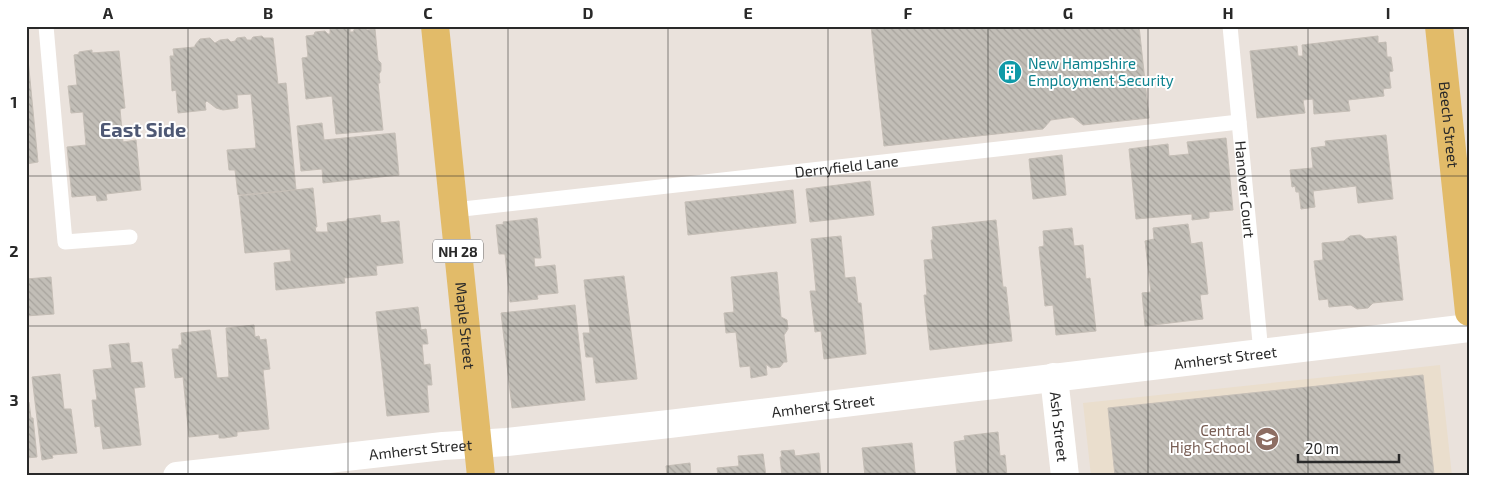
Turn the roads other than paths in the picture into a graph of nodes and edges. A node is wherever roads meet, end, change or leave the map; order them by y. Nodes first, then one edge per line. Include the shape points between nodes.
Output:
1 (46, 26) edge
2 (435, 26) edge
3 (1230, 26) edge
4 (1439, 26) edge
5 (1239, 122) junction
6 (454, 210) junction
7 (130, 237) dead end
8 (1469, 312) edge
9 (1469, 328) edge
10 (1261, 353) junction
11 (1054, 377) junction
12 (479, 444) junction
13 (177, 476) edge
14 (481, 476) edge
15 (1065, 476) edge

1 - 7 lane via 66,242
2 - 6 main road, Maple Street / NH 28
3 - 5 lane, Hanover Court
4 - 8 main road, Beech Street
5 - 6 lane, Derryfield Lane
5 - 10 lane, Hanover Court
6 - 12 main road, Maple Street / NH 28
9 - 10 street, Amherst Street
10 - 11 street, Amherst Street
11 - 12 street, Amherst Street
11 - 15 street, Ash Street
12 - 13 street, Amherst Street
12 - 14 main road, Maple Street / NH 28

